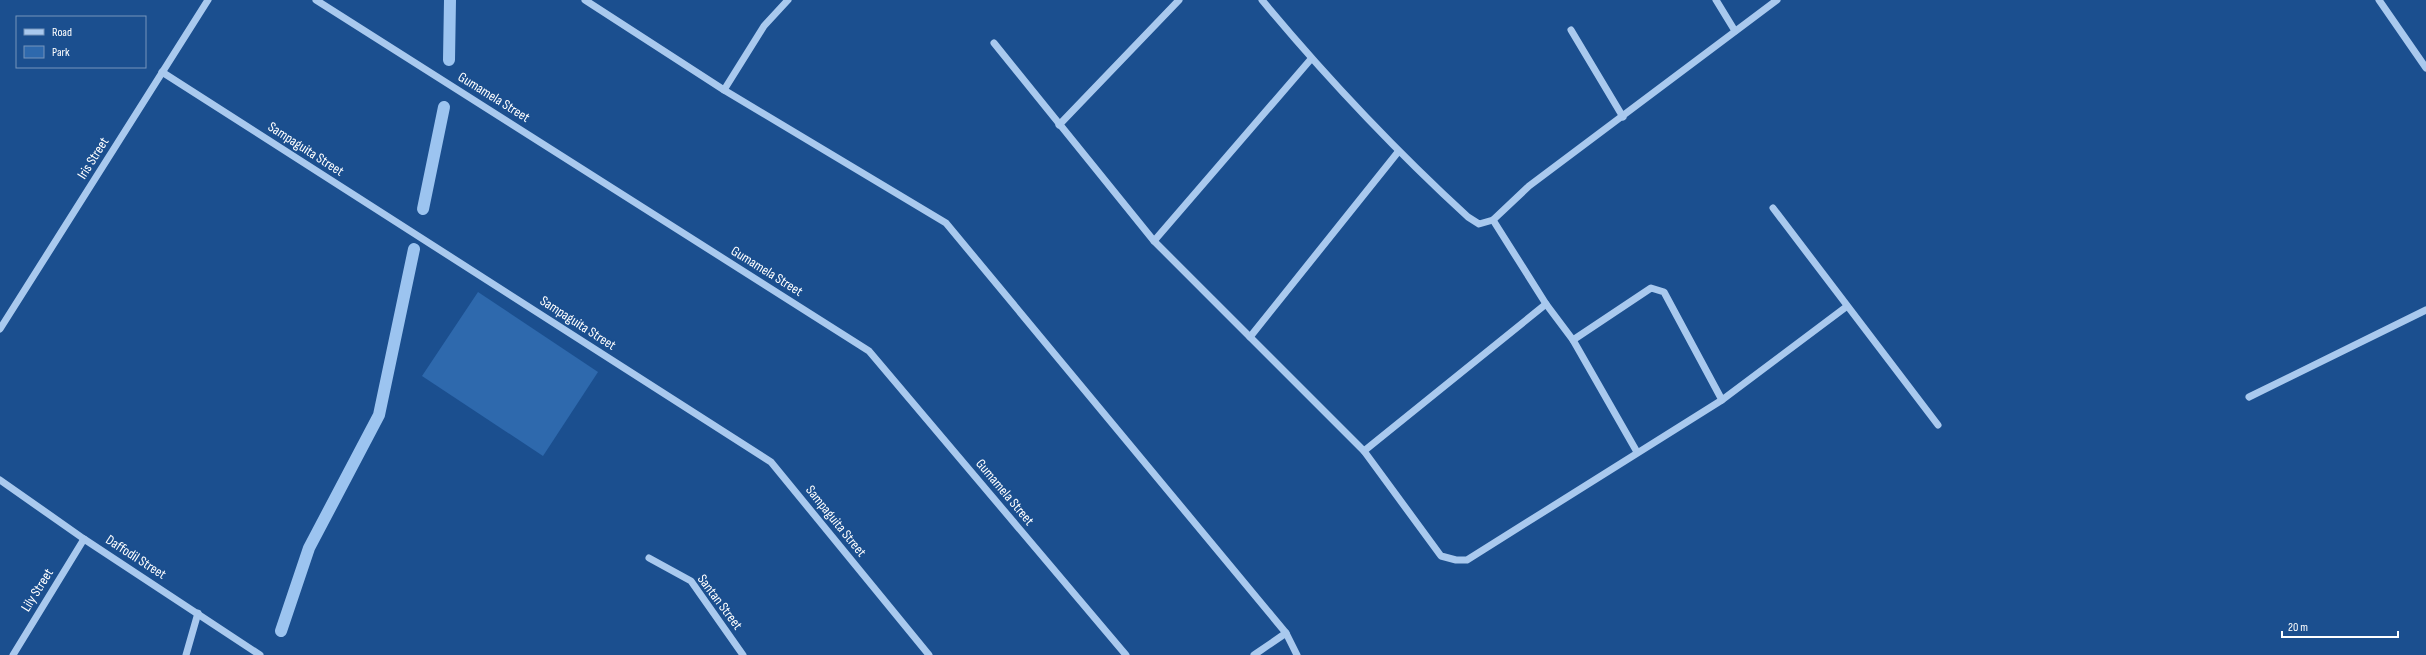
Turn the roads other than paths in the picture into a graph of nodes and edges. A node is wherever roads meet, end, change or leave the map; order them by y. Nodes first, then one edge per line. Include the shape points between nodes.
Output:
1 (208, 0) edge
2 (316, 0) edge
3 (585, 0) edge
4 (788, 0) edge
5 (1179, 0) edge
6 (1262, 0) edge
7 (1716, 0) edge
8 (1777, 0) edge
9 (2379, 0) edge
10 (1571, 30) dead end
11 (1735, 31) junction
12 (994, 43) dead end
13 (1311, 59) junction
14 (2426, 68) edge
15 (162, 72) junction
16 (724, 90) junction
17 (1623, 117) junction
18 (1059, 125) junction
19 (1398, 152) junction
20 (1773, 208) dead end
21 (1493, 220) junction
22 (1154, 241) junction
23 (1546, 304) junction
24 (1846, 307) junction
25 (2426, 310) edge
26 (0, 329) edge
27 (1250, 337) junction
28 (1573, 340) junction
29 (2249, 397) dead end
30 (1722, 400) junction
31 (1938, 425) dead end
32 (1364, 451) junction
33 (1637, 452) junction
34 (0, 480) edge
35 (84, 539) junction
36 (649, 558) dead end
37 (198, 613) junction
38 (1286, 633) junction
39 (12, 655) edge
40 (186, 655) edge
41 (260, 655) edge
42 (743, 655) edge
43 (929, 655) edge
44 (1126, 655) edge
45 (1254, 655) edge
46 (1297, 655) edge

1 - 15 street, Iris Street
2 - 44 street, Gumamela Street via 869,351
3 - 16 street
4 - 16 street via 764,26
5 - 18 street
6 - 13 street
7 - 11 street
8 - 11 street
9 - 14 street
10 - 17 street
11 - 17 street
12 - 18 street
13 - 19 street
13 - 22 street
15 - 26 street, Iris Street
15 - 43 street, Sampaguita Street via 771,462
16 - 38 street via 946,223
17 - 21 street via 1529,186
18 - 22 street
19 - 21 street via 1468,217 1479,224
19 - 27 street
20 - 24 street
21 - 23 street
22 - 27 street
23 - 28 street
23 - 32 street
24 - 30 street
24 - 31 street
25 - 29 street
27 - 32 street
28 - 30 street via 1651,288 1664,292
28 - 33 street
30 - 33 street
32 - 33 street via 1441,556 1456,560 1467,560
34 - 35 street, Daffodil Street
35 - 37 street, Daffodil Street
35 - 39 street, Lily Street
36 - 42 street, Santan Street via 691,581
37 - 40 street
37 - 41 street, Daffodil Street
38 - 45 street
38 - 46 street

